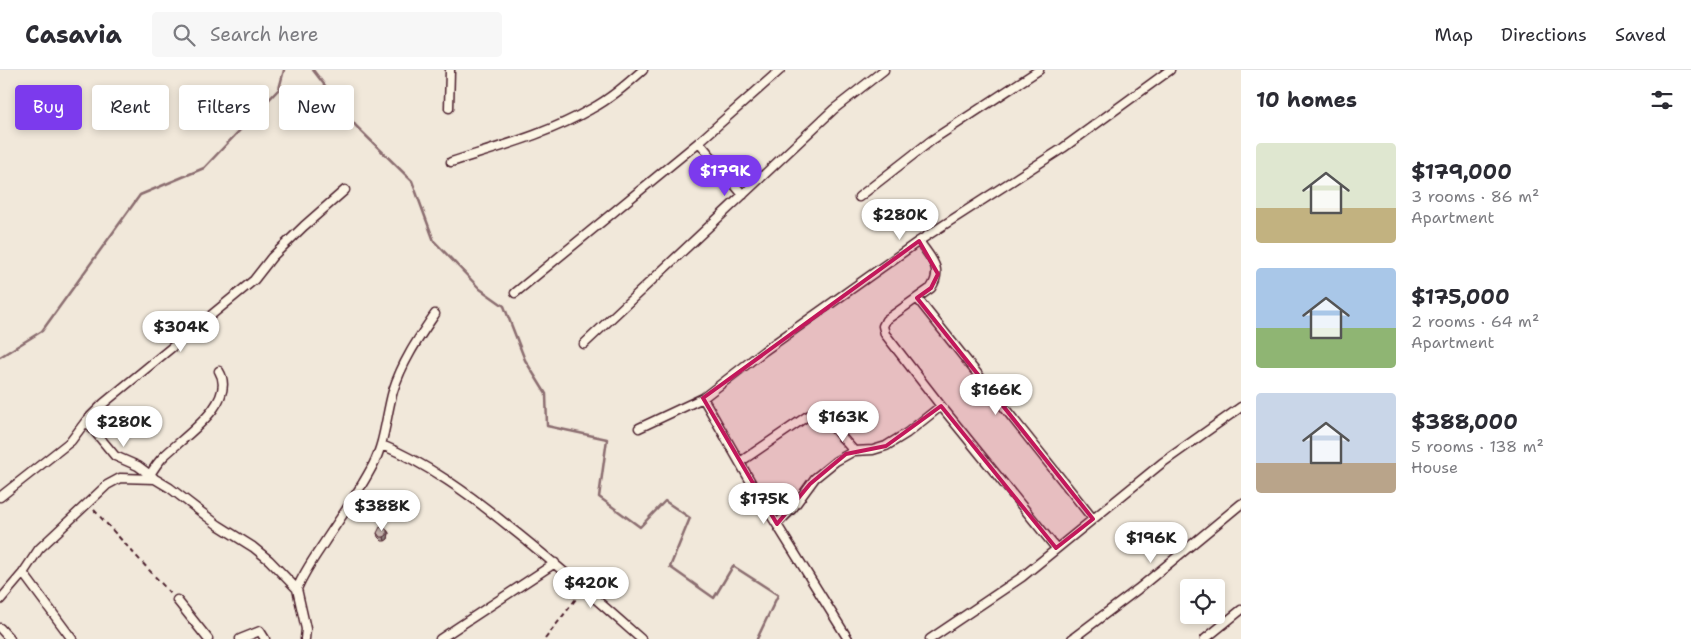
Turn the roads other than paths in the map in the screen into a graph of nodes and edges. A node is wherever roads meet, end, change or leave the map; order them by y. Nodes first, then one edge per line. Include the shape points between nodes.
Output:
1 (450, 70) edge
2 (643, 70) edge
3 (780, 70) edge
4 (884, 70) edge
5 (1039, 70) edge
6 (1170, 70) edge
7 (449, 108) dead end
8 (699, 142) junction
9 (451, 162) dead end
10 (345, 190) dead end
11 (743, 195) junction
12 (859, 197) dead end
13 (919, 241) junction
14 (515, 293) dead end
15 (917, 298) junction
16 (435, 314) dead end
17 (584, 344) dead end
18 (219, 371) dead end
19 (703, 398) junction
20 (941, 406) junction
21 (1241, 407) edge
22 (86, 421) junction
23 (639, 428) dead end
24 (382, 445) junction
25 (854, 451) junction
26 (740, 462) junction
27 (153, 477) junction
28 (0, 497) edge
29 (1241, 504) edge
30 (1093, 519) junction
31 (777, 524) junction
32 (1056, 548) junction
33 (556, 563) junction
34 (23, 573) junction
35 (297, 589) junction
36 (0, 600) edge
37 (177, 600) road end
38 (1241, 610) edge
39 (0, 628) edge
40 (10, 639) edge
41 (72, 639) edge
42 (208, 639) edge
43 (240, 639) edge
44 (265, 639) edge
45 (305, 639) edge
46 (440, 639) edge
47 (641, 639) edge
48 (848, 639) edge
49 (930, 639) edge
50 (1072, 639) edge
51 (1205, 639) edge

1 - 7 street
2 - 9 street via 583,114
3 - 8 street
4 - 11 street via 834,110
5 - 12 street via 932,140
6 - 13 street via 1063,148
8 - 11 street
8 - 14 street
10 - 22 street via 272,257 254,280
11 - 17 street
13 - 15 street via 938,274 931,288
13 - 19 street
15 - 20 street via 886,320 883,329
15 - 30 street
16 - 24 street via 400,372
18 - 27 street via 223,386 211,410 200,426 161,459
19 - 23 street
19 - 26 street
20 - 25 street via 886,446
20 - 32 street
21 - 30 street via 1162,463
22 - 27 street via 115,456
22 - 28 street via 71,441
24 - 33 street via 404,454 473,497
24 - 35 street via 374,465
25 - 26 street via 816,412
25 - 31 street via 820,472
26 - 31 street
27 - 34 street via 116,479 107,485 39,549
27 - 35 street via 254,547
29 - 50 street
30 - 32 street
31 - 48 street
32 - 49 street via 1022,577
33 - 46 street
33 - 47 street
34 - 36 street
34 - 41 street
35 - 45 street via 305,622
37 - 42 street
38 - 51 street
39 - 40 street
43 - 44 street via 260,631

